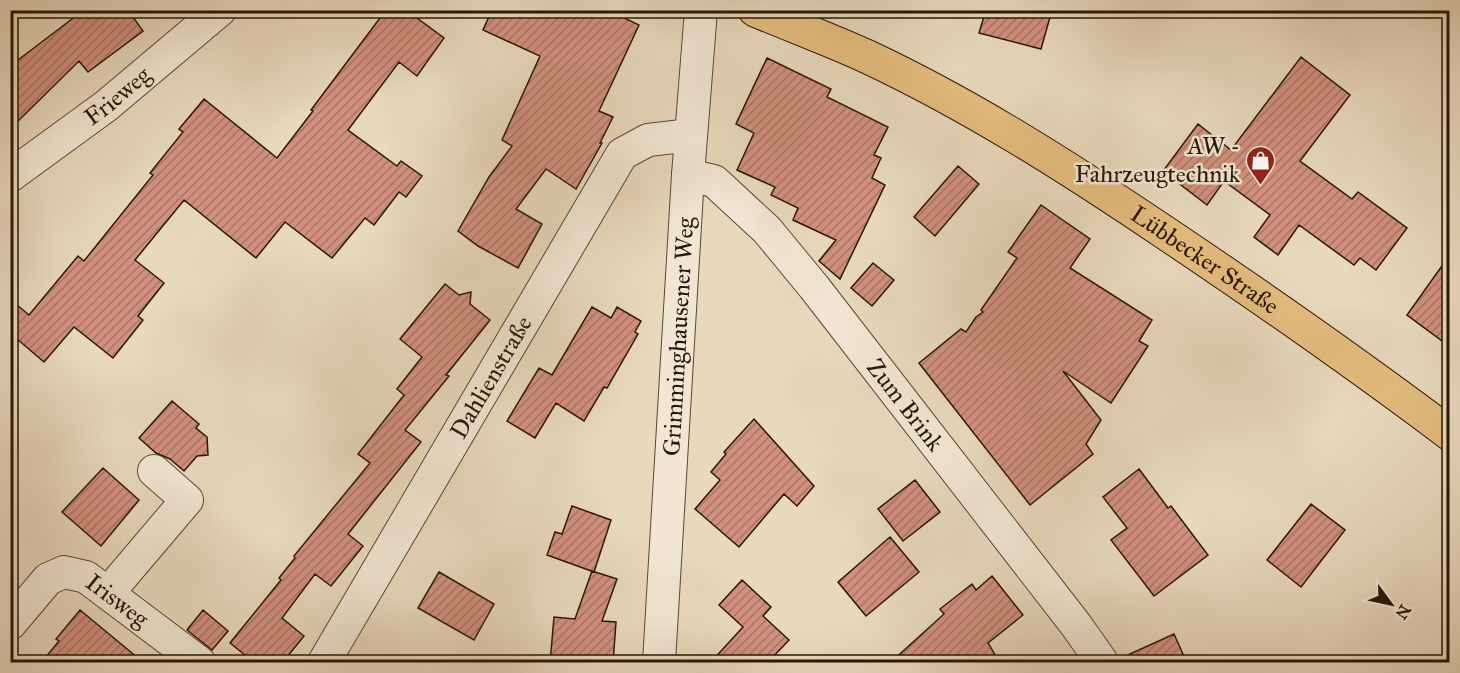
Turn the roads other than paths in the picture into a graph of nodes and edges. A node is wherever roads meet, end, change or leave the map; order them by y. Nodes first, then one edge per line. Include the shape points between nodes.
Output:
1 (220, 10) edge
2 (701, 10) edge
3 (755, 10) edge
4 (691, 135) junction
5 (688, 175) junction
6 (10, 176) edge
7 (1449, 434) edge
8 (154, 471) dead end
9 (108, 594) junction
10 (10, 624) edge
11 (199, 663) edge
12 (324, 663) edge
13 (659, 663) edge
14 (1102, 663) edge

1 - 6 street, Frieweg via 106,106
2 - 4 street, Grimminghausener Weg
3 - 7 main road, Lübbecker Straße via 867,56 1006,129 1221,270
4 - 5 street, Grimminghausener Weg
4 - 12 street, Dahlienstraße via 648,140 622,154
5 - 13 street, Grimminghausener Weg
5 - 14 street, Zum Brink via 714,181 767,230 1069,615
8 - 9 street via 187,500
9 - 10 street, Irisweg via 86,577 64,572 48,579
9 - 11 street, Irisweg

